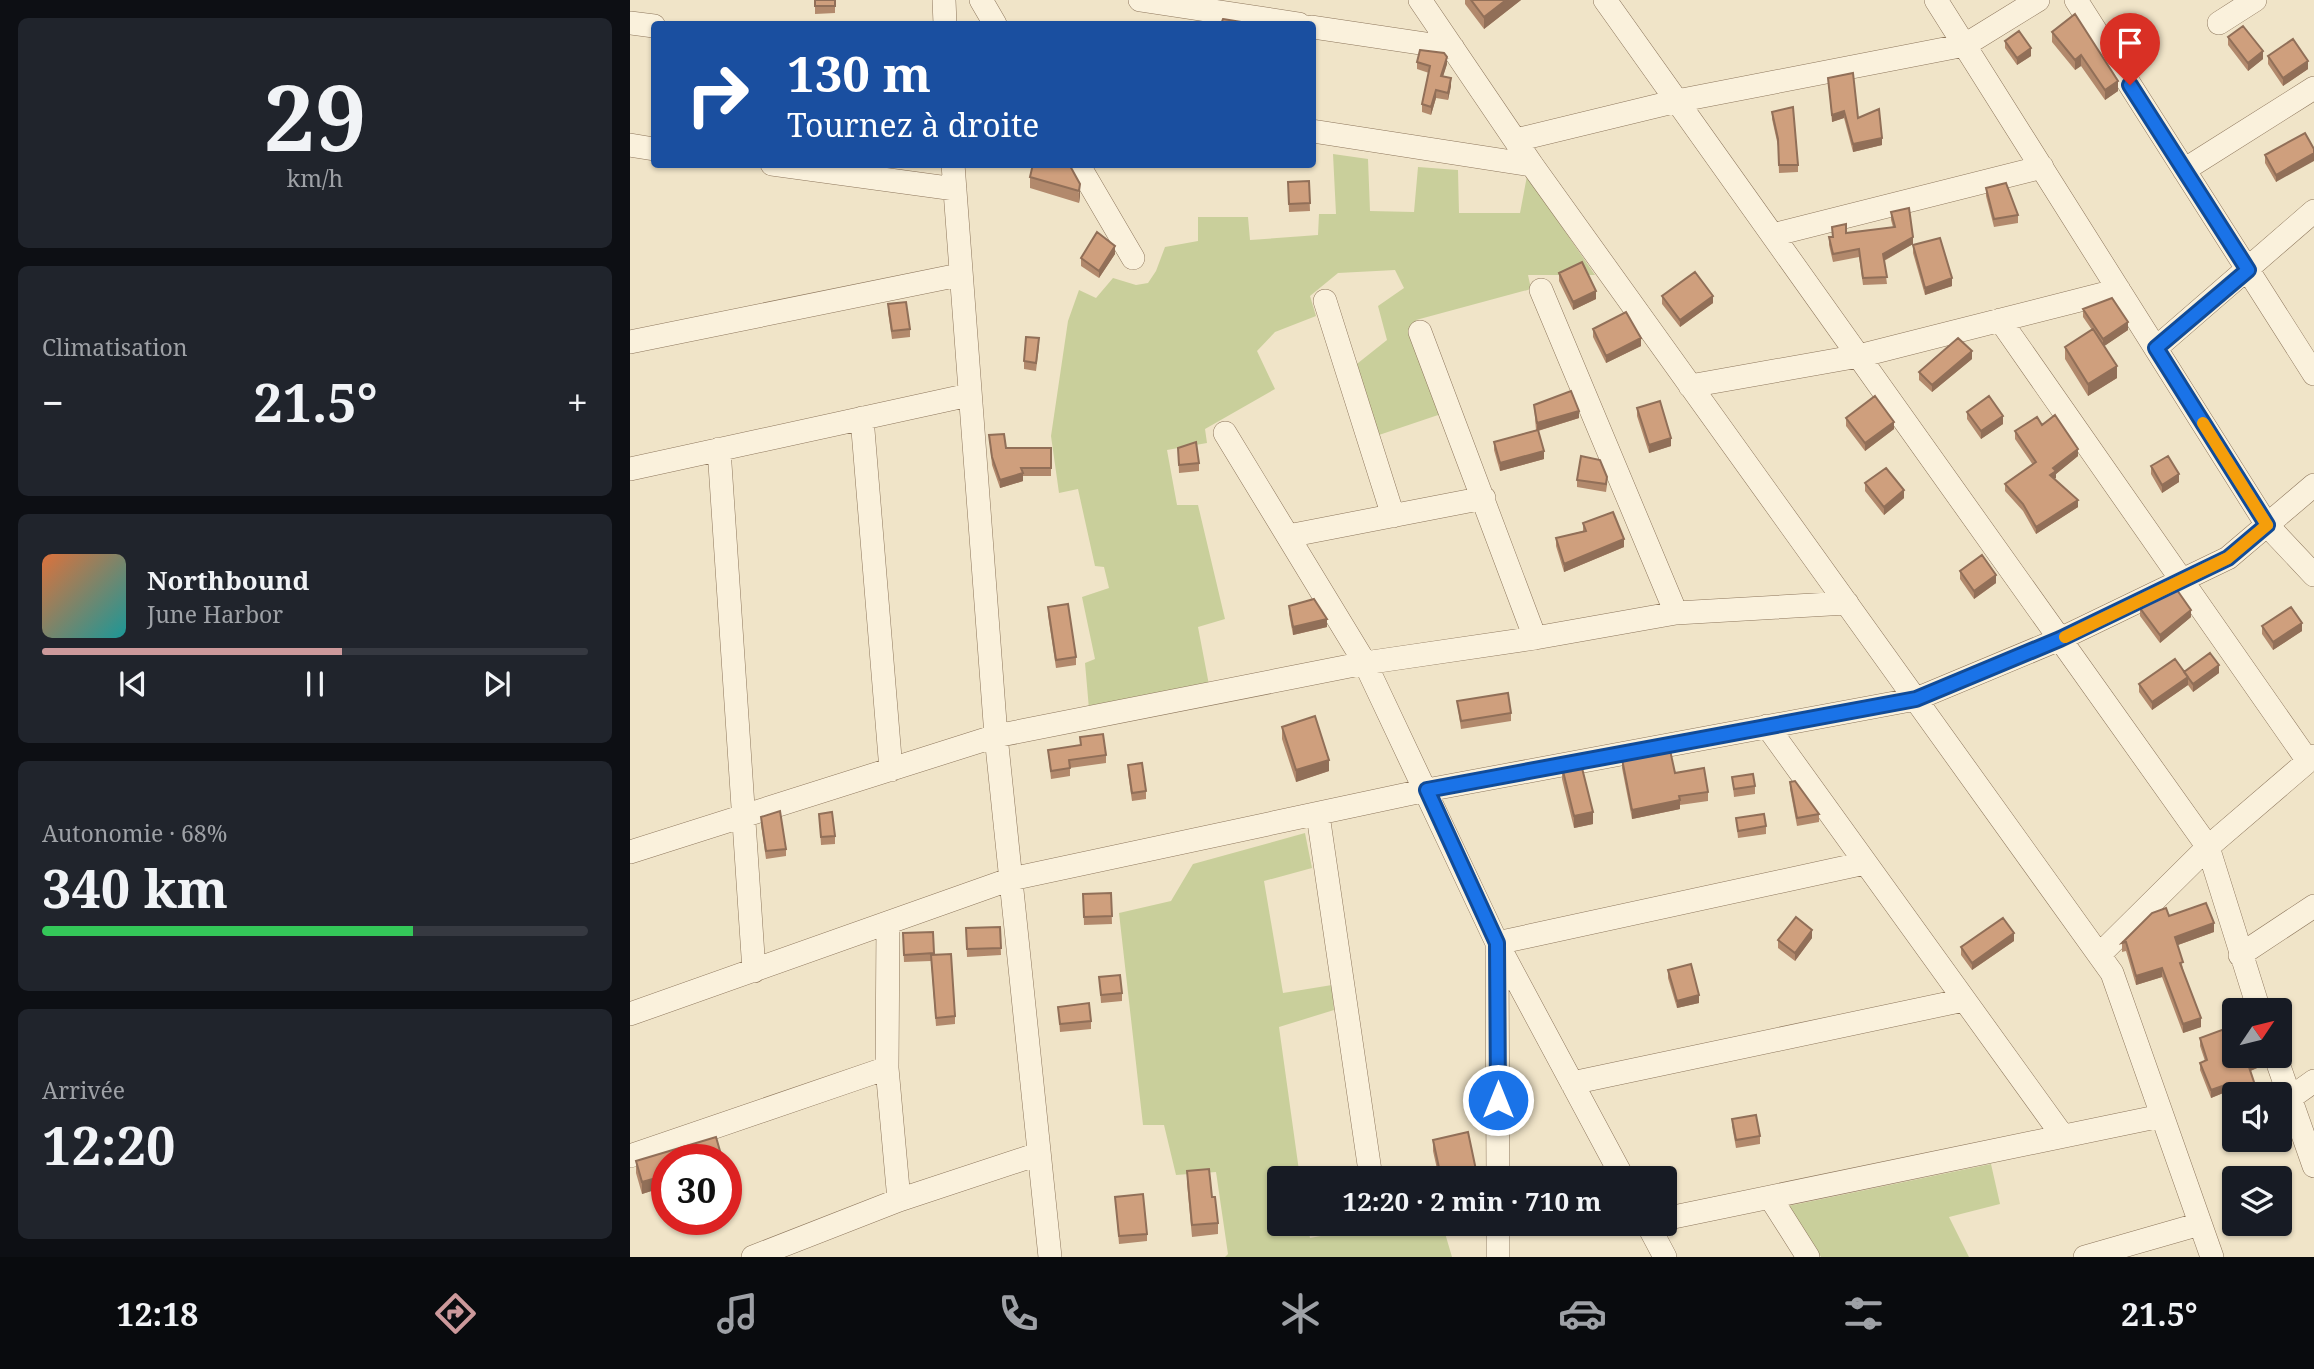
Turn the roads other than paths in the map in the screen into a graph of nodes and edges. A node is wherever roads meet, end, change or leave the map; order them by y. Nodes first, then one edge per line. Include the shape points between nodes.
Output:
1 (944, 0) edge
2 (981, 0) edge
3 (1140, 0) edge
4 (1420, 0) edge
5 (1605, 0) edge
6 (1936, 0) edge
7 (2038, 0) edge
8 (2076, 0) edge
9 (2255, 0) edge
10 (945, 21) edge
11 (993, 21) edge
12 (1278, 21) edge
13 (630, 23) edge
14 (2219, 23) dead end
15 (651, 26) edge
16 (1316, 28) edge
17 (1965, 45) junction
18 (1453, 48) junction
19 (2314, 88) edge
20 (1677, 101) junction
21 (1316, 132) edge
22 (1516, 140) junction
23 (630, 145) edge
24 (651, 148) edge
25 (1532, 165) junction
26 (2042, 167) junction
27 (801, 168) edge
28 (953, 168) edge
29 (1080, 168) edge
30 (2184, 170) junction
31 (955, 189) junction
32 (2314, 211) edge
33 (1773, 235) junction
34 (1133, 258) dead end
35 (2248, 270) junction
36 (960, 275) junction
37 (1541, 290) dead end
38 (2119, 290) junction
39 (1325, 301) dead end
40 (2000, 320) junction
41 (1420, 332) dead end
42 (630, 342) edge
43 (2156, 348) junction
44 (1859, 356) junction
45 (2314, 374) edge
46 (1690, 386) junction
47 (970, 395) junction
48 (862, 418) junction
49 (1226, 433) dead end
50 (719, 449) junction
51 (630, 469) edge
52 (2314, 485) edge
53 (1484, 498) junction
54 (1392, 516) junction
55 (2267, 525) junction
56 (1288, 536) junction
57 (2314, 575) edge
58 (2181, 579) junction
59 (1847, 603) junction
60 (1675, 612) junction
61 (1535, 638) junction
62 (2060, 639) junction
63 (1365, 663) junction
64 (1916, 699) junction
65 (1767, 726) junction
66 (996, 736) junction
67 (2311, 759) edge
68 (891, 770) junction
69 (1427, 790) junction
70 (1318, 815) junction
71 (745, 817) junction
72 (2208, 847) junction
73 (630, 852) edge
74 (1866, 863) junction
75 (1011, 879) junction
76 (2314, 906) edge
77 (888, 923) junction
78 (1497, 943) junction
79 (2099, 955) junction
80 (2240, 956) junction
81 (754, 971) junction
82 (2255, 998) edge
83 (1965, 1000) junction
84 (630, 1014) edge
85 (887, 1068) junction
86 (2314, 1082) edge
87 (1572, 1083) junction
88 (2292, 1097) edge
89 (2292, 1104) edge
90 (2161, 1116) junction
91 (2063, 1135) junction
92 (1038, 1154) junction
93 (630, 1156) edge
94 (1369, 1166) edge
95 (1498, 1166) edge
96 (1617, 1166) edge
97 (2314, 1166) edge
98 (1770, 1197) junction
99 (899, 1200) junction
100 (1677, 1216) edge
101 (2200, 1224) junction
102 (1498, 1236) edge
103 (1654, 1236) edge
104 (753, 1257) edge
105 (1050, 1257) edge
106 (1499, 1257) edge
107 (1665, 1257) edge
108 (1808, 1257) edge
109 (2085, 1257) edge
110 (2212, 1257) edge

1 - 10 street
2 - 11 street
3 - 12 street
4 - 18 street
5 - 20 street
6 - 17 street
7 - 17 street
8 - 30 street
9 - 14 street
13 - 15 street
16 - 18 street
17 - 20 street
17 - 26 street
18 - 22 street
19 - 30 street
20 - 22 street
20 - 33 street
21 - 25 street
22 - 25 street
23 - 24 street
25 - 46 street
26 - 33 street
26 - 38 street
27 - 31 street
28 - 31 street
29 - 34 street
30 - 35 street
31 - 36 street
32 - 35 street
33 - 44 street
35 - 43 street
35 - 45 street
36 - 42 street
36 - 47 street
37 - 60 street
38 - 40 street
38 - 43 street
39 - 54 street
40 - 44 street
40 - 58 street
41 - 53 street
43 - 55 street
44 - 46 street
44 - 62 street
46 - 59 street
47 - 48 street
47 - 66 street
48 - 50 street
48 - 68 street
49 - 56 street
50 - 51 street
50 - 71 street
52 - 55 street
53 - 54 street
53 - 61 street
54 - 56 street
55 - 57 street
55 - 58 street via 2228,558
56 - 63 street
58 - 62 street
58 - 67 street
59 - 60 street
59 - 64 street
60 - 61 street
61 - 63 street
62 - 64 street
62 - 72 street
63 - 66 street
63 - 69 street
64 - 65 street
64 - 79 street
65 - 69 street
65 - 74 street
66 - 68 street
66 - 75 street
67 - 72 street
68 - 71 street
69 - 70 street
69 - 78 street
70 - 75 street
70 - 94 street
71 - 73 street
71 - 81 street
72 - 79 street
72 - 80 street
74 - 78 street
74 - 83 street
75 - 77 street
75 - 92 street
76 - 80 street
77 - 81 street
77 - 85 street
78 - 87 street
78 - 95 street
79 - 90 street via 2112,973
80 - 82 street
81 - 84 street
83 - 87 street
83 - 91 street
85 - 93 street
85 - 99 street
86 - 88 street
87 - 96 street
89 - 97 street
90 - 91 street
90 - 101 street
91 - 98 street
92 - 99 street
92 - 105 street
98 - 100 street
98 - 108 street
99 - 104 street
101 - 109 street
101 - 110 street
102 - 106 street
103 - 107 street

